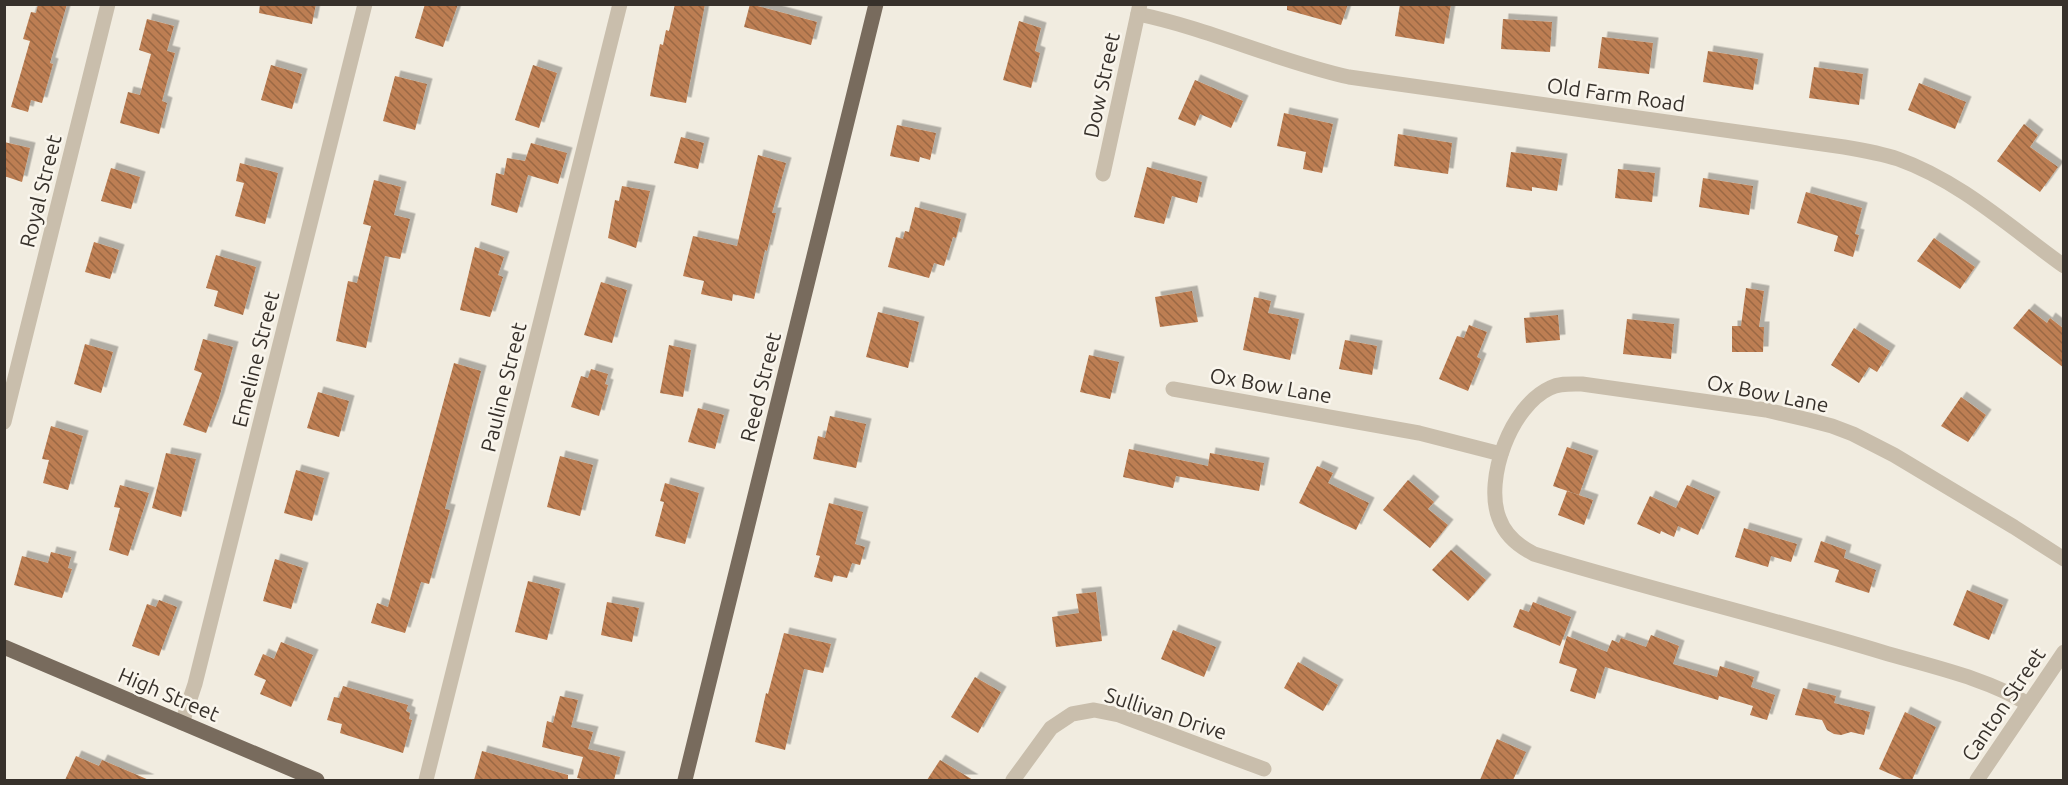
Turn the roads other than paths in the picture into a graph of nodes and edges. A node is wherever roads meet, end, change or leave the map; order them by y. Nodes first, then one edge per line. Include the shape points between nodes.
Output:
1 (108, 4) edge
2 (365, 4) edge
3 (620, 4) edge
4 (876, 4) edge
5 (1139, 9) edge
6 (1103, 174) dead end
7 (2064, 266) edge
8 (1173, 389) dead end
9 (4, 422) edge
10 (1501, 454) junction
11 (2064, 560) edge
12 (4, 647) edge
13 (2061, 660) edge
14 (2028, 704) junction
15 (182, 723) junction
16 (1264, 769) dead end
17 (311, 779) edge
18 (426, 780) edge
19 (685, 780) edge
20 (1012, 780) edge
21 (1977, 780) edge

1 - 9 street, Royal Street
2 - 15 street, Emeline Street
3 - 18 street, Pauline Street
4 - 19 main road, Reed Street
5 - 6 street, Dow Street
5 - 7 street, Old Farm Road via 1311,68 1349,77 1880,154 1945,181
8 - 10 street, Ox Bow Lane via 1419,433
10 - 11 street, Ox Bow Lane via 1519,415 1544,391 1562,384 1787,414 1832,426 1873,444
10 - 14 street, Ox Bow Lane via 1495,497 1499,518 1516,543 1534,554 1903,658 1987,684
12 - 15 main road, High Street
13 - 14 street, Canton Street
14 - 21 street, Canton Street
15 - 17 main road, High Street
16 - 20 street, Sullivan Drive via 1119,715 1083,710 1051,728

